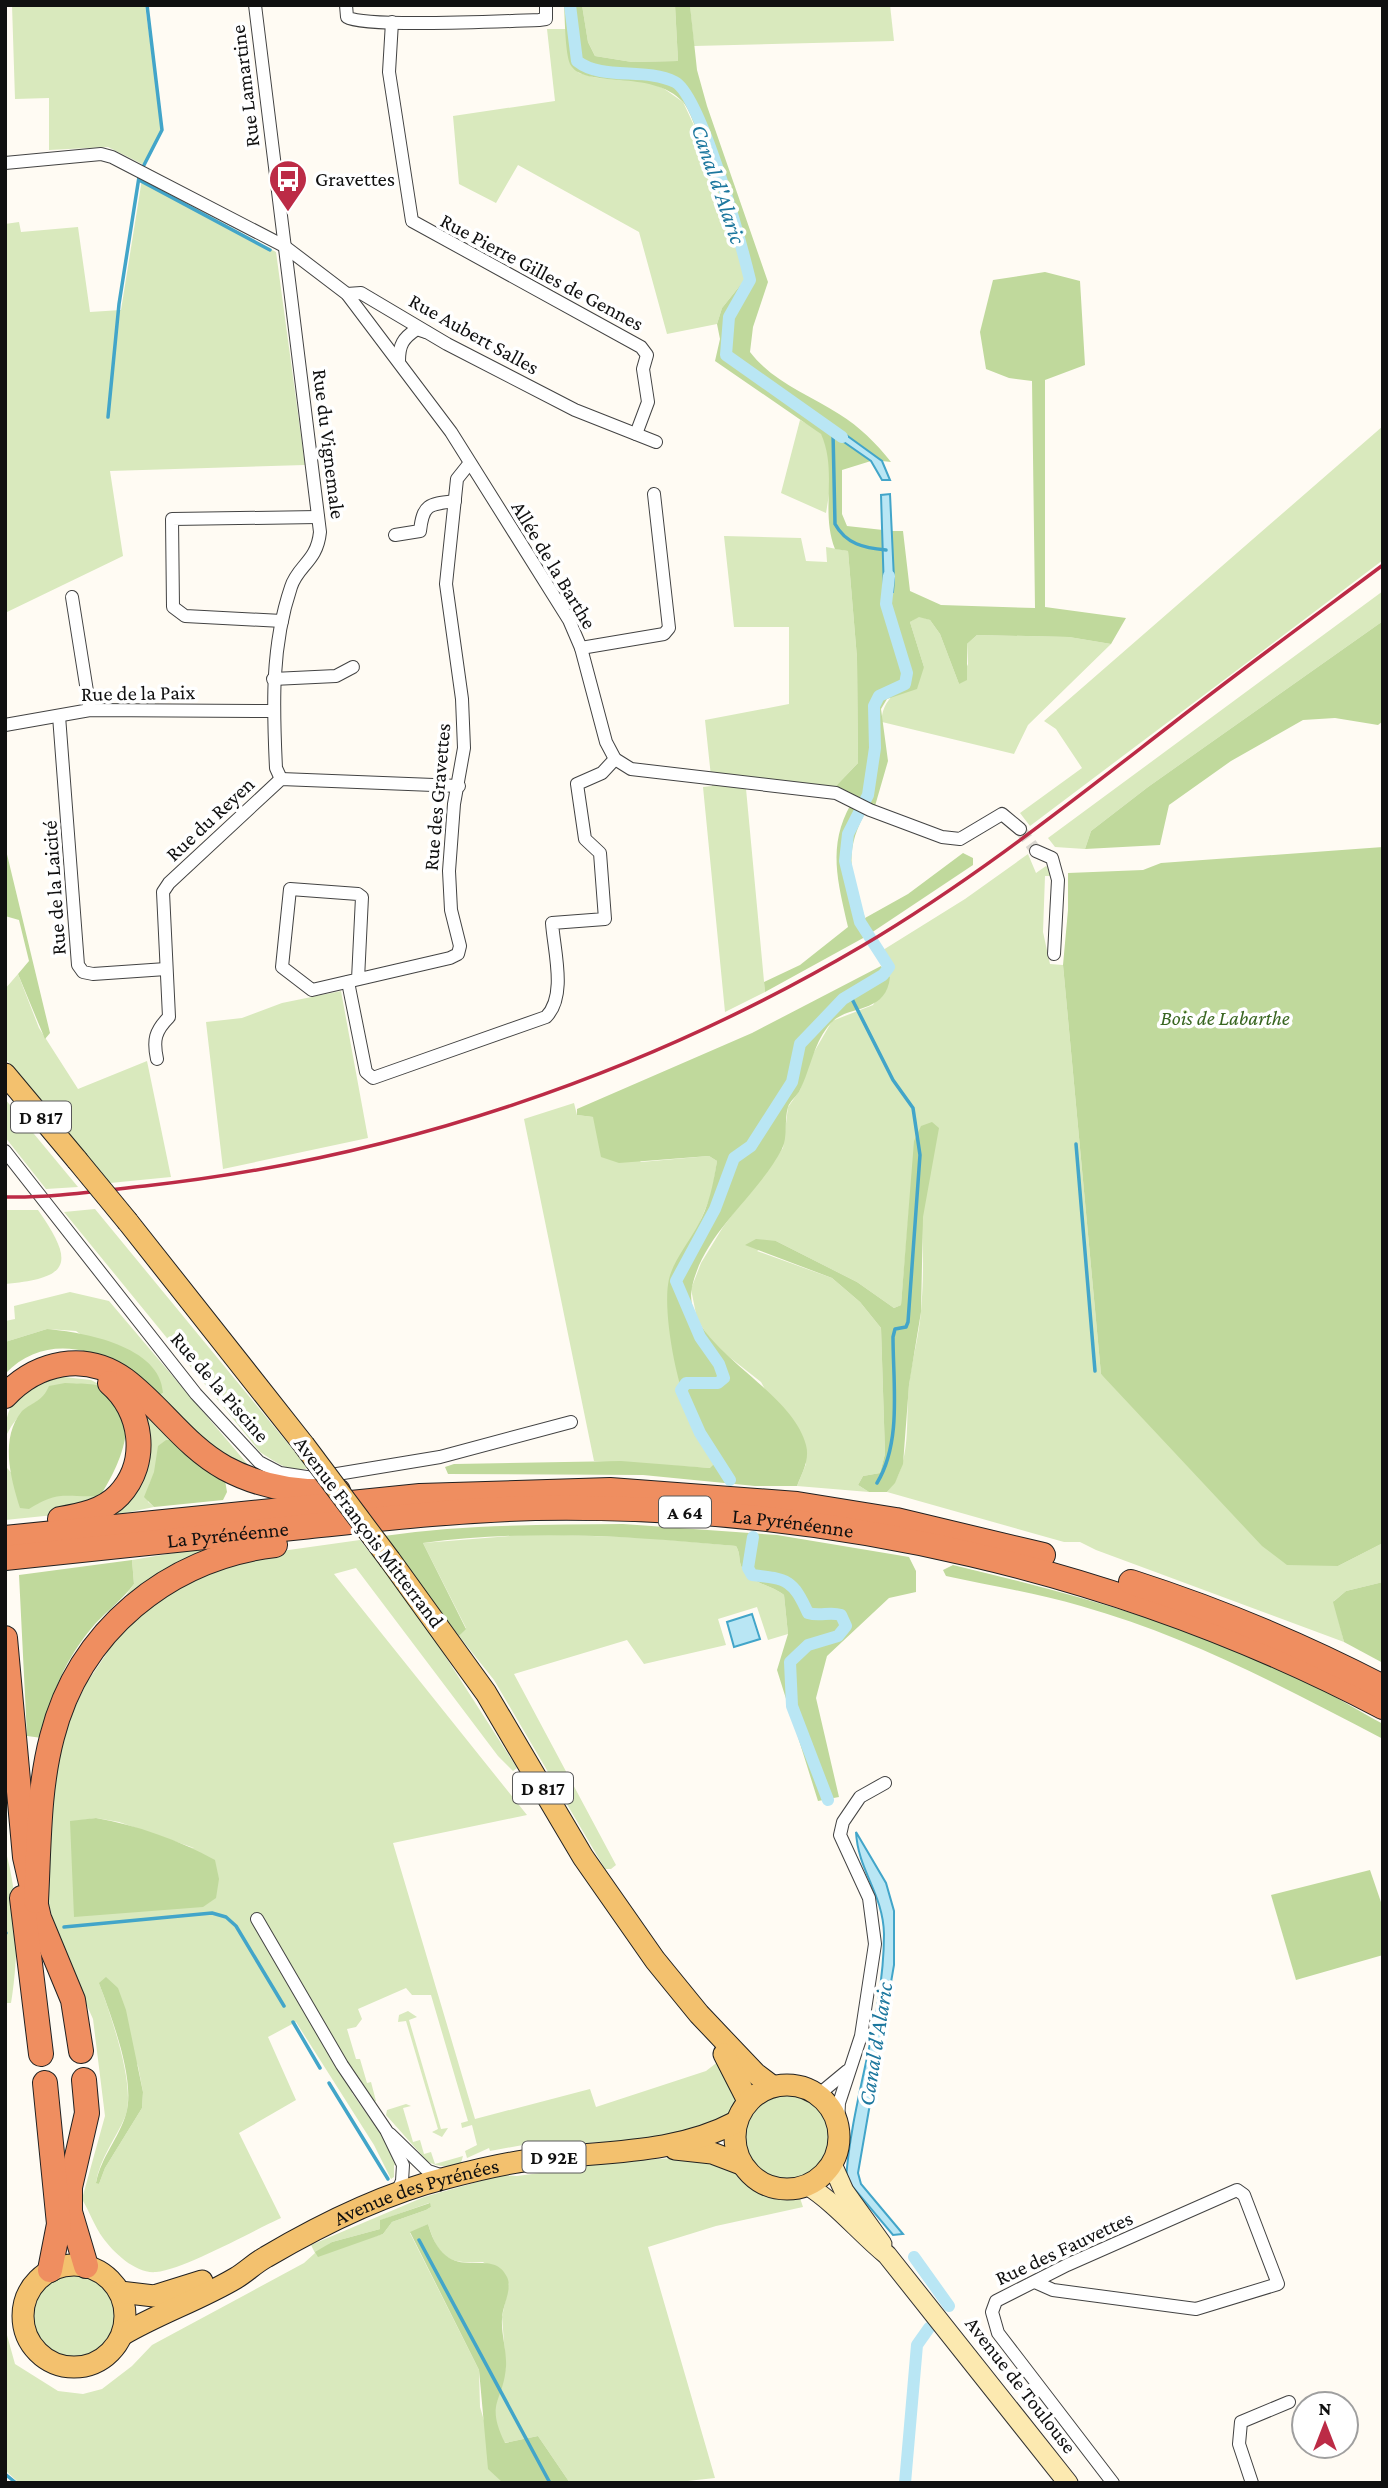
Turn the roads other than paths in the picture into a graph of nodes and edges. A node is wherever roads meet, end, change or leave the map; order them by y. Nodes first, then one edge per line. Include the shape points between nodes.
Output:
1 (255, 5) edge
2 (346, 5) edge
3 (546, 5) edge
4 (392, 22) junction
5 (5, 163) edge
6 (284, 246) junction
7 (346, 294) junction
8 (426, 332) junction
9 (399, 361) junction
10 (636, 434) junction
11 (656, 442) dead end
12 (469, 464) junction
13 (654, 494) dead end
14 (455, 501) junction
15 (318, 517) junction
16 (395, 535) dead end
17 (72, 597) dead end
18 (282, 621) junction
19 (581, 648) junction
20 (353, 667) dead end
21 (273, 679) junction
22 (90, 710) junction
23 (273, 711) junction
24 (59, 716) junction
25 (5, 725) edge
26 (615, 759) junction
27 (281, 779) junction
28 (459, 786) junction
29 (1020, 829) tunnel mouth
30 (1036, 851) tunnel mouth
31 (1054, 954) dead end
32 (166, 969) junction
33 (353, 980) junction
34 (157, 1059) dead end
35 (5, 1074) edge
36 (5, 1152) edge
37 (79, 1364) junction
38 (5, 1396) edge
39 (570, 1422) dead end
40 (420, 1496) junction
41 (388, 1518) junction
42 (5, 1526) edge
43 (5, 1538) edge
44 (5, 1558) edge
45 (5, 1638) edge
46 (1383, 1687) edge
47 (1383, 1707) edge
48 (885, 1783) dead end
49 (5, 1822) edge
50 (29, 1899) junction
51 (257, 1919) dead end
52 (699, 2014) junction
53 (81, 2051) dead end
54 (41, 2054) dead end
55 (850, 2068) junction
56 (84, 2080) dead end
57 (45, 2083) dead end
58 (772, 2086) junction
59 (818, 2095) junction
60 (748, 2101) junction
61 (736, 2122) junction
62 (838, 2124) junction
63 (386, 2130) junction
64 (663, 2147) junction
65 (741, 2164) junction
66 (832, 2164) junction
67 (446, 2178) junction
68 (807, 2185) junction
69 (396, 2194) junction
70 (887, 2255) junction
71 (263, 2258) junction
72 (86, 2266) junction
73 (50, 2270) junction
74 (1035, 2282) junction
75 (120, 2292) junction
76 (122, 2335) junction
77 (1289, 2402) dead end
78 (1068, 2483) edge
79 (1113, 2483) edge
80 (1252, 2483) edge

1 - 6 street, Rue Lamartine
2 - 4 street via 347,17 355,22
3 - 4 street via 546,19 539,20
4 - 10 street, Rue Pierre Gilles de Gennes via 389,72 412,221 641,347 647,355 643,369 648,402
5 - 6 street, Rue Aubert Salles via 101,154 112,157
6 - 7 street, Rue Aubert Salles
6 - 15 street, Rue du Vignemale
7 - 8 street, Rue Aubert Salles via 361,292
7 - 9 street, Allée de la Barthe
8 - 9 street via 417,329 406,337 399,347
8 - 10 street, Rue Aubert Salles via 575,410
9 - 12 street, Allée de la Barthe
10 - 11 street, Rue Aubert Salles
12 - 14 street, Rue des Gravettes via 457,479
12 - 19 street, Allée de la Barthe via 569,620
13 - 19 street via 669,628 664,634
14 - 16 street via 432,504 422,513 421,531
14 - 28 street, Rue des Gravettes via 446,584 463,699
15 - 18 street, Rue du Vignemale via 319,545 292,584
15 - 18 street via 172,519 173,607 185,617
17 - 22 street
18 - 21 street, Rue du Vignemale
19 - 26 street, Allée de la Barthe via 606,742
20 - 21 street via 336,676
21 - 23 street, Rue du Vignemale
22 - 23 street, Rue de la Paix
22 - 24 street, Rue de la Paix
23 - 27 street, Rue du Vignemale via 276,768
24 - 25 street, Rue de la Paix
24 - 32 street, Rue de la Laicité via 78,965 93,974
26 - 29 street via 631,769 675,777 836,793 942,837 960,839 1002,814
26 - 33 street via 602,773 577,784 584,839 600,853 605,919 552,923 558,991 554,1009 546,1017 373,1078 366,1072
27 - 28 street, Rue du Reyen
27 - 32 street, Rue du Reyen via 163,892
28 - 33 street, Rue des Gravettes via 449,872 458,954
30 - 31 street via 1052,858 1058,876
32 - 34 street, Rue du Reyen via 169,1017 156,1032
33 - 33 street via 312,990 282,967 288,891 362,897
35 - 52 main road, Avenue François Mitterrand / D 817, bridge via 128,1222 390,1560 486,1693 618,1909
36 - 39 street, Rue de la Piscine via 196,1394 258,1462 280,1473 313,1478 440,1457
37 - 38 highway via 33,1372
37 - 40 highway via 125,1380 188,1442 224,1467 263,1485 320,1492 387,1487
37 - 42 highway via 104,1379 127,1402 139,1432 133,1472 119,1495 100,1508 77,1517
40 - 43 highway, La Pyrénéenne / A 64
40 - 46 highway, La Pyrénéenne / A 64 via 610,1490 797,1504 897,1520 1010,1545 1192,1602
41 - 44 highway, La Pyrénéenne / A 64
41 - 47 highway, La Pyrénéenne / A 64 via 611,1508 792,1522 892,1537 980,1555 1174,1614 1271,1653
41 - 50 highway via 348,1535 228,1553 194,1566 122,1613 88,1654 59,1711 41,1797
45 - 50 highway
48 - 55 street via 860,1797 840,1835 869,1898 875,1944 861,2036
49 - 50 highway
50 - 53 highway via 74,2000
50 - 54 highway
51 - 63 street via 342,2065
52 - 58 main road, Avenue François Mitterrand / D 817
52 - 60 main road, Avenue François Mitterrand / D 817
55 - 59 street
55 - 62 street
56 - 72 highway via 87,2113 70,2187 70,2212
57 - 73 highway via 59,2224
58 - 59 main road via 796,2085
58 - 60 main road
59 - 62 main road
60 - 61 main road
61 - 64 main road
61 - 65 main road via 735,2150
62 - 66 main road via 840,2137
63 - 67 street via 428,2171
63 - 69 street via 402,2165
64 - 65 main road via 712,2153
64 - 67 main road, Avenue des Pyrénées / D 92E via 530,2160
65 - 68 main road via 766,2185 788,2189
66 - 68 main road
66 - 70 main road
67 - 69 main road, Avenue des Pyrénées / D 92E
68 - 70 main road via 825,2196
69 - 71 main road, Avenue des Pyrénées / D 92E
70 - 78 main road, Avenue de Toulouse
71 - 75 main road, Avenue des Pyrénées via 177,2292 154,2296
71 - 76 main road, Avenue des Pyrénées via 238,2277
72 - 73 main road
72 - 75 main road via 107,2277
73 - 76 main road via 29,2291 23,2308 24,2330 36,2351 48,2361 91,2365 109,2354
74 - 74 street, Rue des Fauvettes via 1053,2290 1196,2309 1278,2284 1244,2195 1237,2190
74 - 79 street, Rue des Fauvettes via 996,2301 992,2312 998,2333
75 - 76 main road
77 - 80 street via 1241,2422 1239,2444

